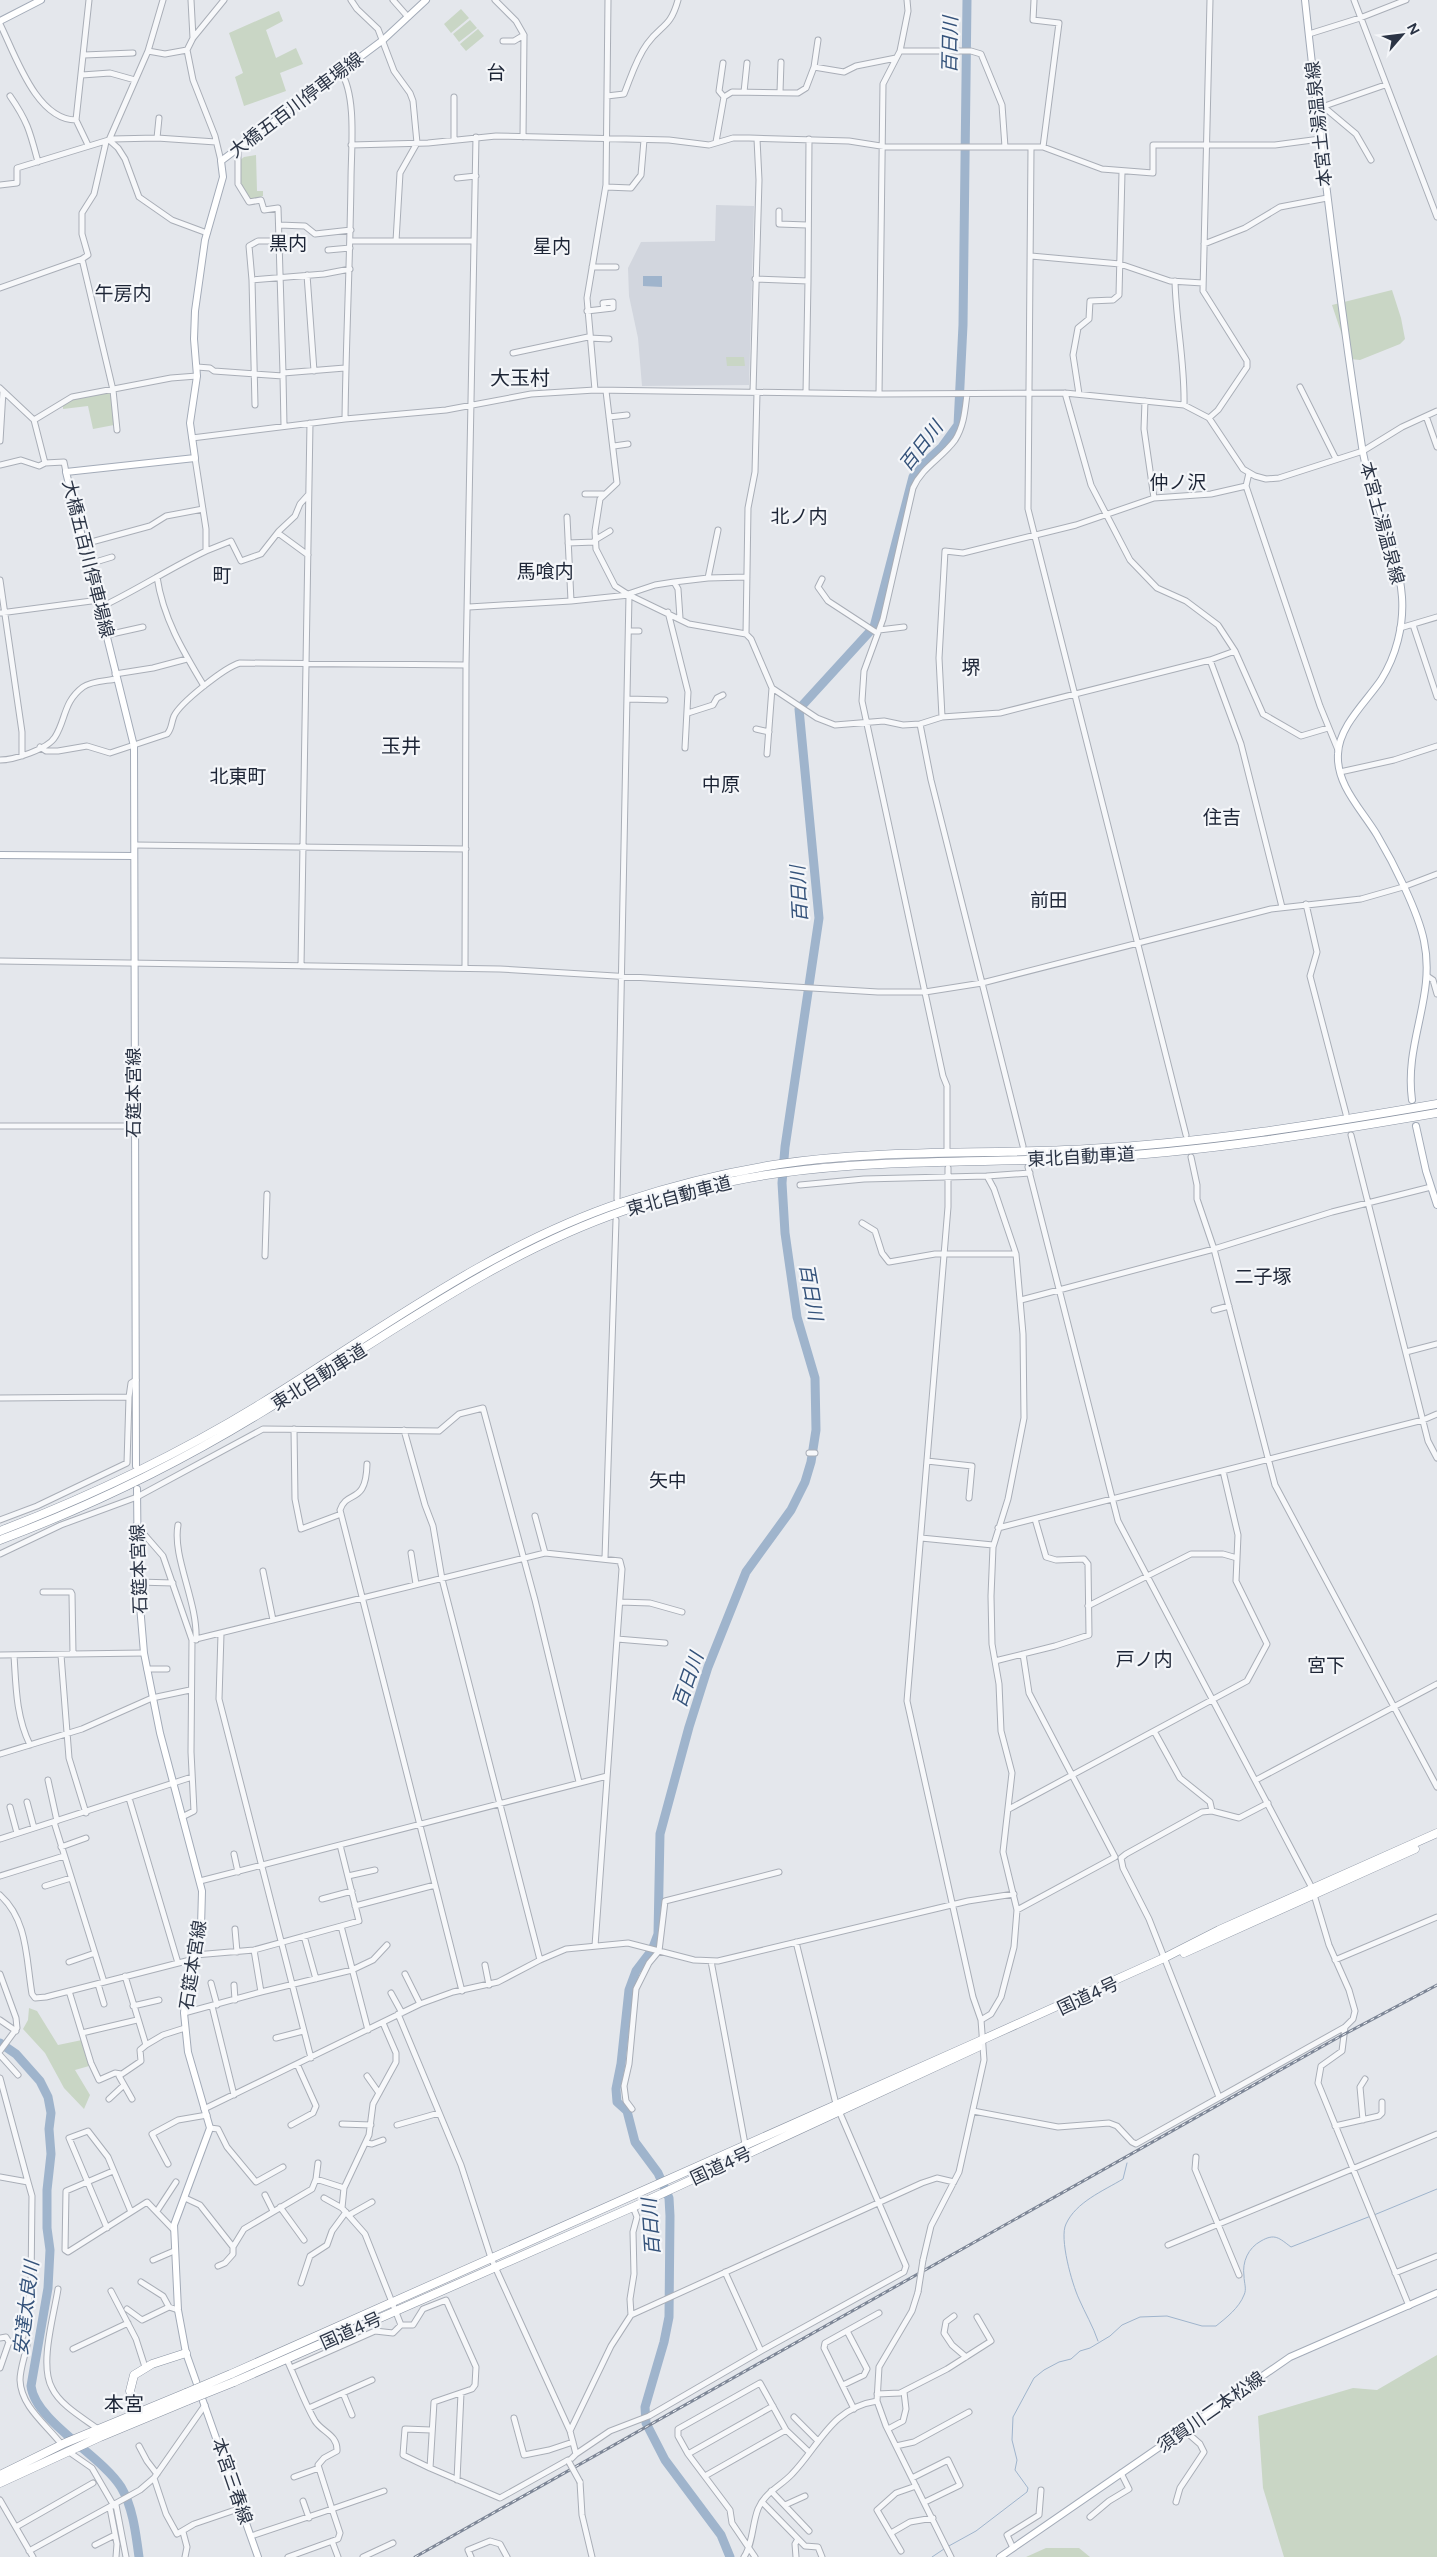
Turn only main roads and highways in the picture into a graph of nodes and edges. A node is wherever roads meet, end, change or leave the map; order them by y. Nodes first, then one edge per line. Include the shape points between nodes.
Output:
1 (41, 0) edge
2 (426, 0) edge
3 (1305, 0) edge
4 (0, 22) edge
5 (0, 855) edge
6 (134, 856) junction
7 (1412, 1100) dead end
8 (1437, 1104) edge
9 (1437, 1113) edge
10 (1416, 1126) dead end
11 (1433, 1191) edge
12 (1437, 1206) edge
13 (136, 1466) dead end
14 (137, 1489) dead end
15 (0, 1531) edge
16 (0, 1540) edge
17 (1437, 1833) edge
18 (1437, 1838) edge
19 (1313, 1892) junction
20 (837, 2107) junction
21 (493, 2262) junction
22 (1437, 2293) edge
23 (394, 2308) junction
24 (186, 2353) junction
25 (233, 2378) junction
26 (139, 2417) junction
27 (98, 2432) junction
28 (0, 2475) edge
29 (0, 2483) edge
30 (258, 2557) edge
31 (1000, 2557) edge

1 - 4 main road
2 - 6 main road, 大橋五百川停車場線 via 383,40 221,161 223,177 207,233 194,318 197,376 190,423 195,458 66,472 134,746
3 - 7 main road, 本宮土湯温泉線 via 1327,198 1362,451 1400,577 1402,611 1388,666 1349,723 1338,750 1340,772 1378,837 1424,939 1427,976 1410,1061
5 - 6 main road
6 - 13 main road, 石筵本宮線
8 - 15 highway, 東北自動車道 via 1179,1142 798,1162 666,1189 591,1213 546,1232 441,1289 217,1429 118,1480
9 - 16 highway, 東北自動車道 via 1262,1141 1165,1152 797,1171 661,1199 551,1240 446,1297 188,1455 82,1507
10 - 11 main road
11 - 12 main road
14 - 24 main road, 石筵本宮線 via 138,1582 144,1653 173,1784 200,1882 202,1912 186,1986 184,2013 188,2052 210,2128 173,2229 178,2310
17 - 19 highway, 国道4号
18 - 19 highway, 国道4号
19 - 20 highway, 国道4号
20 - 21 highway, 国道4号 via 745,2144
20 - 21 highway, 国道4号 via 662,2194
21 - 23 highway, 国道4号
22 - 31 main road, 須賀川二本松線 via 1290,2357
23 - 25 highway, 国道4号
23 - 25 highway, 国道4号 via 287,2360
24 - 26 highway via 145,2367 134,2375 130,2384 131,2397
24 - 30 main road, 本宮三春線
25 - 26 highway, 国道4号, bridge
26 - 27 highway, 国道4号
27 - 28 highway, 国道4号 via 63,2444
27 - 29 highway, 国道4号 via 69,2452

